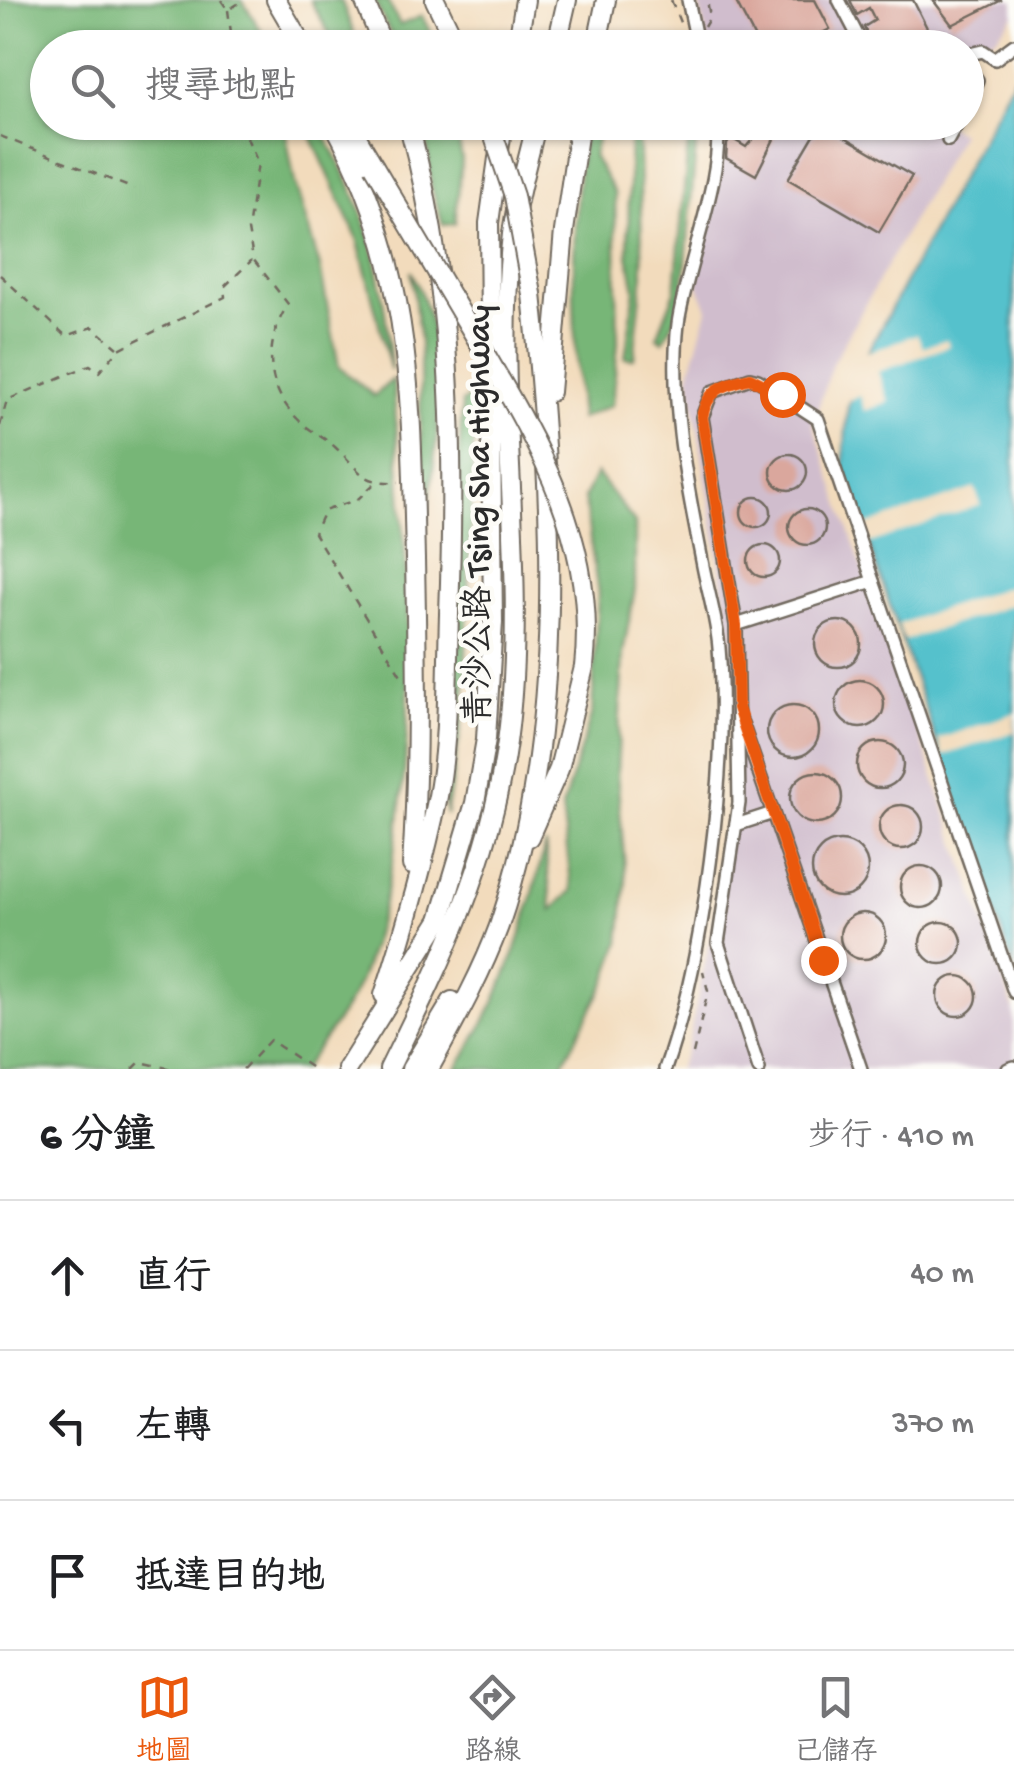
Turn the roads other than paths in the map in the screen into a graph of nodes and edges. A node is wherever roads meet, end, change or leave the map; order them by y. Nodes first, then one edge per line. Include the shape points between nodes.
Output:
1 (262, 0) edge
2 (276, 0) edge
3 (364, 0) edge
4 (435, 0) edge
5 (567, 0) edge
6 (606, 0) edge
7 (688, 0) edge
8 (839, 0) edge
9 (280, 30) edge
10 (294, 30) edge
11 (376, 30) edge
12 (450, 30) edge
13 (560, 30) edge
14 (600, 30) edge
15 (697, 30) edge
16 (855, 30) edge
17 (1014, 45) edge
18 (984, 52) edge
19 (342, 140) edge
20 (359, 140) edge
21 (412, 140) edge
22 (495, 140) edge
23 (501, 140) edge
24 (533, 140) edge
25 (577, 140) edge
26 (715, 140) edge
27 (547, 432) junction
28 (874, 580) junction
29 (736, 625) junction
30 (738, 708) junction
31 (773, 813) junction
32 (736, 825) junction
33 (518, 854) junction
34 (409, 915) junction
35 (487, 955) junction
36 (1014, 992) edge
37 (374, 1026) junction
38 (347, 1069) edge
39 (389, 1069) edge
40 (411, 1069) edge
41 (429, 1069) edge
42 (665, 1069) edge
43 (759, 1069) edge
44 (861, 1069) edge

1 - 9 highway
2 - 10 highway
3 - 11 highway
4 - 12 highway
5 - 13 highway
6 - 14 highway
7 - 15 street
8 - 16 street
17 - 18 street via 995,59
19 - 34 highway via 374,207 399,299 413,482 419,736
20 - 33 highway, bridge via 537,445 584,572 586,648 574,717 544,806
21 - 34 highway via 446,311 453,450 438,793
22 - 27 highway, bridge via 528,262
23 - 37 highway, 青沙公路 Tsing Sha Highway via 488,256 492,678 475,803 440,920
24 - 39 highway, 青沙公路 Tsing Sha Highway via 512,233 515,622 507,742 472,892
25 - 27 highway
26 - 42 street via 678,324 688,485 719,647 714,827
27 - 33 highway, bridge via 544,697 538,764
28 - 29 street
28 - 29 street via 818,420 758,380 718,387 705,400 702,417
28 - 36 street
29 - 30 street
30 - 31 street
30 - 32 street
31 - 32 street
31 - 44 street
32 - 43 street via 718,943
33 - 35 highway
34 - 37 highway
35 - 40 highway
35 - 41 highway
37 - 38 highway

